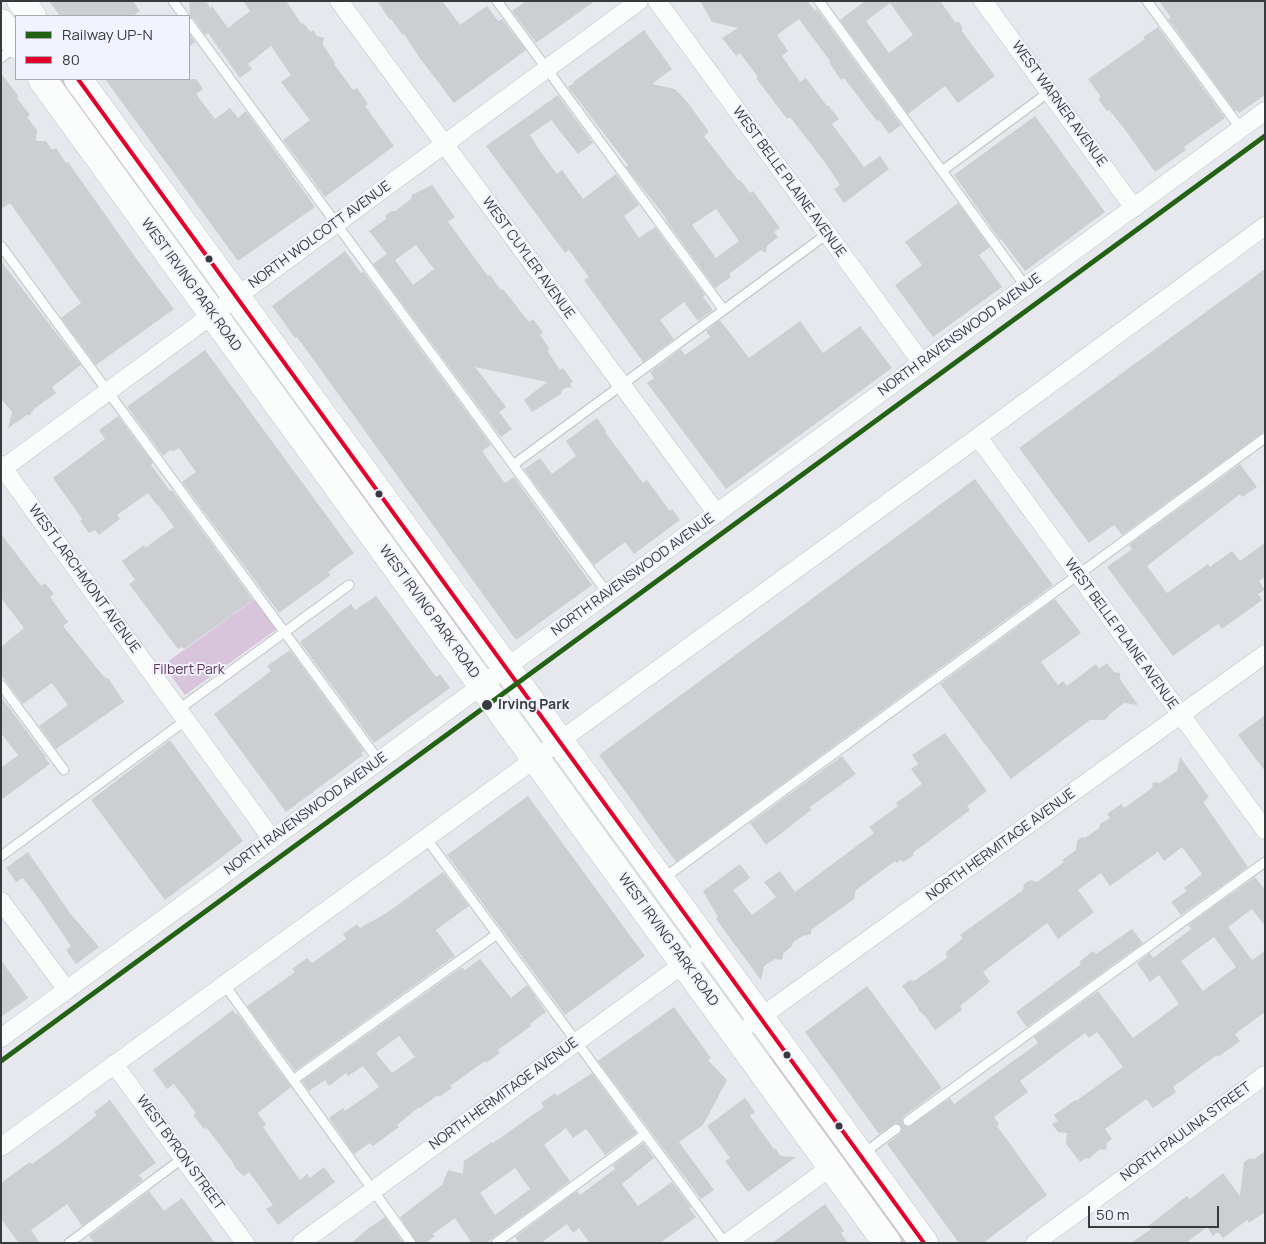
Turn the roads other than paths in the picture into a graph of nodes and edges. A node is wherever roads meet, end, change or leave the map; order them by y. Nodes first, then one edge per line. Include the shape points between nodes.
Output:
1 (20, 1) edge
2 (173, 1) edge
3 (339, 1) edge
4 (497, 1) edge
5 (639, 1) edge
6 (657, 1) edge
7 (819, 1) edge
8 (983, 1) edge
9 (1148, 1) edge
10 (31, 15) edge
11 (183, 15) edge
12 (1, 23) edge
13 (190, 23) edge
14 (15, 44) edge
15 (15, 46) edge
16 (1, 58) edge
17 (546, 69) junction
18 (43, 80) edge
19 (79, 80) edge
20 (1050, 92) junction
21 (1265, 112) edge
22 (1241, 129) junction
23 (444, 144) junction
24 (942, 171) junction
25 (1134, 208) junction
26 (336, 224) junction
27 (1265, 226) edge
28 (827, 234) junction
29 (1, 246) edge
30 (1026, 287) junction
31 (237, 297) junction
32 (723, 309) junction
33 (212, 315) junction
34 (922, 363) junction
35 (622, 384) junction
36 (108, 392) junction
37 (978, 437) junction
38 (1265, 438) edge
39 (513, 465) junction
40 (2, 467) edge
41 (717, 514) junction
42 (1078, 575) junction
43 (349, 585) dead end
44 (608, 594) junction
45 (284, 632) junction
46 (1265, 654) edge
47 (507, 668) junction
48 (1, 685) edge
49 (482, 685) junction
50 (182, 715) junction
51 (1181, 716) junction
52 (561, 741) junction
53 (535, 759) junction
54 (379, 761) junction
55 (64, 770) dead end
56 (1265, 830) edge
57 (426, 838) junction
58 (272, 840) junction
59 (1, 856) edge
60 (1265, 862) edge
61 (660, 881) junction
62 (1, 901) edge
63 (497, 934) junction
64 (708, 946) junction
65 (684, 963) junction
66 (224, 984) junction
67 (67, 990) junction
68 (760, 1017) junction
69 (737, 1034) junction
70 (1, 1038) edge
71 (577, 1041) junction
72 (114, 1064) junction
73 (1265, 1074) edge
74 (293, 1080) junction
75 (908, 1121) dead end
76 (896, 1129) dead end
77 (645, 1134) junction
78 (1, 1147) edge
79 (861, 1156) junction
80 (183, 1158) junction
81 (832, 1166) junction
82 (373, 1190) junction
83 (69, 1243) edge
84 (245, 1243) edge
85 (300, 1243) edge
86 (411, 1243) edge
87 (496, 1243) edge
88 (726, 1243) edge
89 (888, 1243) edge
90 (924, 1243) edge
91 (1035, 1243) edge

1 - 10 main road
2 - 11 lane
3 - 23 street, WEST CUYLER AVENUE
4 - 17 lane
5 - 17 street, NORTH WOLCOTT AVENUE
6 - 28 street, WEST BELLE PLAINE AVENUE
7 - 24 lane
8 - 20 street, WEST WARNER AVENUE
9 - 22 lane
12 - 14 main road
13 - 26 lane
15 - 16 lane
17 - 23 street, NORTH WOLCOTT AVENUE
17 - 32 lane
18 - 33 main road, WEST IRVING PARK ROAD
19 - 31 main road, WEST IRVING PARK ROAD
20 - 24 lane
20 - 25 street, WEST WARNER AVENUE
21 - 22 street, NORTH RAVENSWOOD AVENUE
22 - 25 street, NORTH RAVENSWOOD AVENUE
23 - 26 street, NORTH WOLCOTT AVENUE
23 - 35 street, WEST CUYLER AVENUE
24 - 30 lane
25 - 30 street, NORTH RAVENSWOOD AVENUE
26 - 31 street, NORTH WOLCOTT AVENUE
26 - 39 lane
27 - 37 street
28 - 32 lane
28 - 34 street, WEST BELLE PLAINE AVENUE
29 - 36 lane
30 - 34 street, NORTH RAVENSWOOD AVENUE
31 - 33 street, NORTH WOLCOTT AVENUE
31 - 47 main road, WEST IRVING PARK ROAD
32 - 35 lane
33 - 36 street, NORTH WOLCOTT AVENUE
33 - 49 main road, WEST IRVING PARK ROAD
34 - 41 street, NORTH RAVENSWOOD AVENUE
35 - 39 lane
35 - 41 street, WEST CUYLER AVENUE
36 - 40 street, NORTH WOLCOTT AVENUE
36 - 45 lane
37 - 42 street, WEST BELLE PLAINE AVENUE
37 - 52 street
38 - 42 lane
39 - 44 lane
40 - 50 street, WEST LARCHMONT AVENUE
41 - 44 street, NORTH RAVENSWOOD AVENUE
42 - 51 street, WEST BELLE PLAINE AVENUE
42 - 61 lane
43 - 45 lane
44 - 47 street, NORTH RAVENSWOOD AVENUE
45 - 50 lane
45 - 54 lane
46 - 51 street, NORTH HERMITAGE AVENUE
47 - 49 street, NORTH RAVENSWOOD AVENUE
47 - 52 main road, WEST IRVING PARK ROAD
48 - 55 lane
49 - 53 main road, WEST IRVING PARK ROAD
49 - 54 street, NORTH RAVENSWOOD AVENUE
50 - 58 street, WEST LARCHMONT AVENUE
50 - 59 lane
51 - 56 street, WEST BELLE PLAINE AVENUE
51 - 68 street, NORTH HERMITAGE AVENUE
52 - 53 street
52 - 61 main road, WEST IRVING PARK ROAD
53 - 57 street
53 - 65 main road, WEST IRVING PARK ROAD
54 - 58 street, NORTH RAVENSWOOD AVENUE
57 - 63 lane
57 - 66 street
58 - 67 street, NORTH RAVENSWOOD AVENUE
60 - 75 lane
61 - 64 main road, WEST IRVING PARK ROAD
62 - 67 street
63 - 71 lane
63 - 74 lane
64 - 65 street, NORTH HERMITAGE AVENUE
64 - 68 main road, WEST IRVING PARK ROAD
65 - 69 main road, WEST IRVING PARK ROAD
65 - 71 street, NORTH HERMITAGE AVENUE
66 - 72 street
66 - 74 lane
67 - 70 street, NORTH RAVENSWOOD AVENUE
68 - 69 street, NORTH HERMITAGE AVENUE
68 - 79 main road, WEST IRVING PARK ROAD
69 - 81 main road, WEST IRVING PARK ROAD
71 - 77 lane
71 - 82 street, NORTH HERMITAGE AVENUE
72 - 78 street
72 - 80 street, WEST BYRON STREET
73 - 91 street, NORTH PAULINA STREET
74 - 82 lane
76 - 79 lane
77 - 87 lane
77 - 88 lane
79 - 90 main road, WEST IRVING PARK ROAD
80 - 83 lane
80 - 84 street, WEST BYRON STREET
81 - 88 street
81 - 89 main road, WEST IRVING PARK ROAD
82 - 85 street, NORTH HERMITAGE AVENUE
82 - 86 lane

